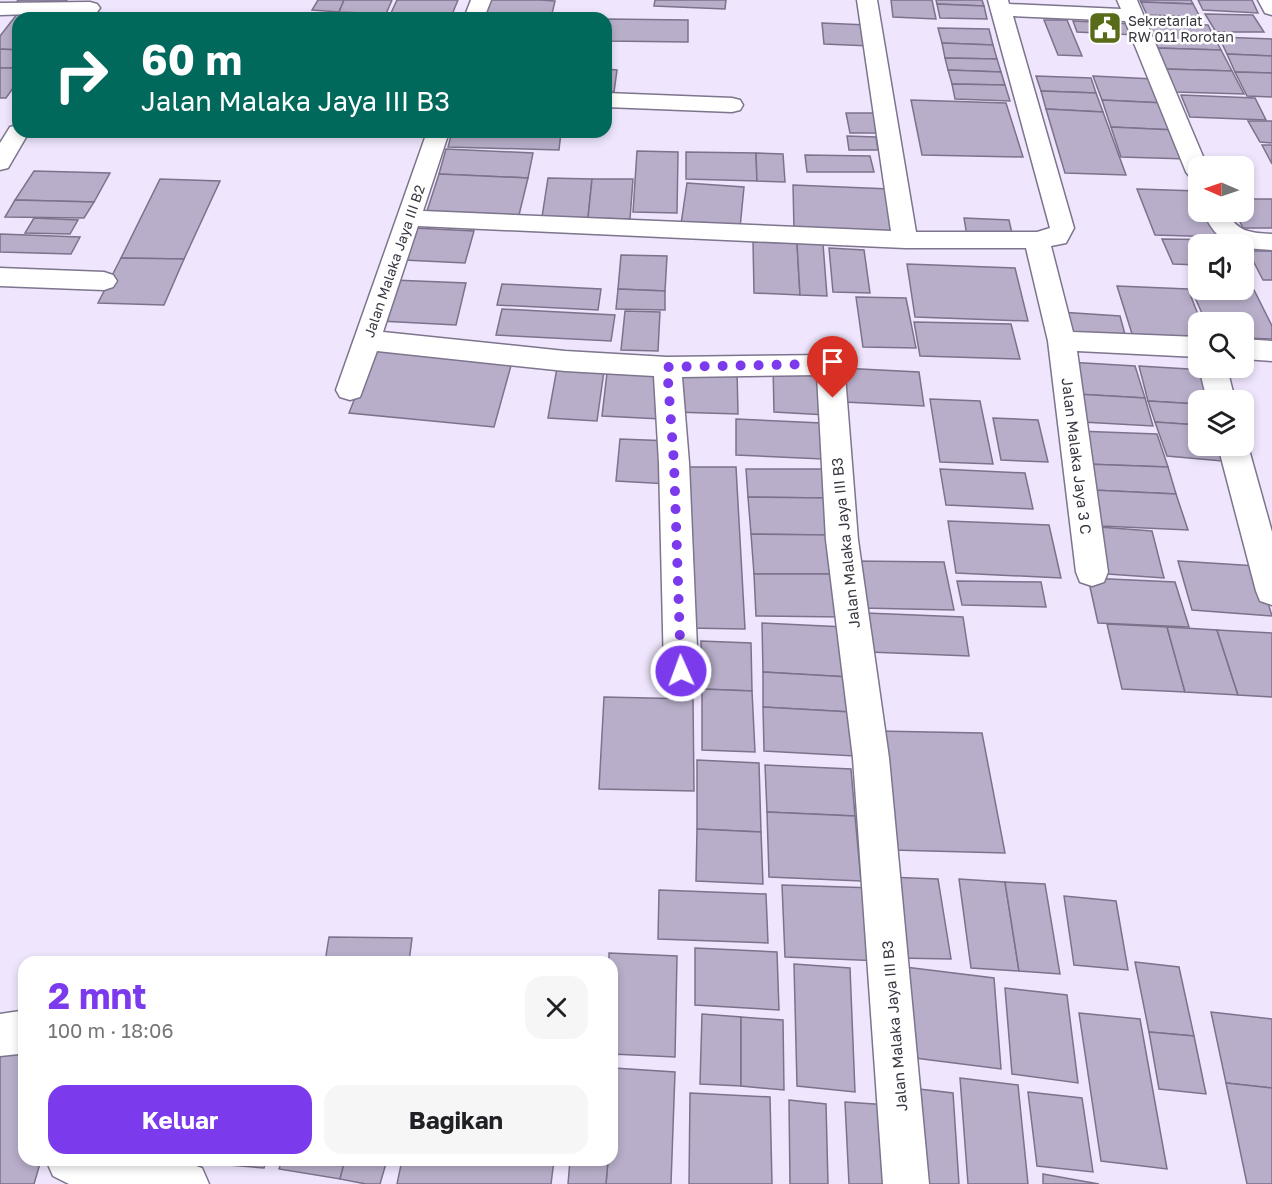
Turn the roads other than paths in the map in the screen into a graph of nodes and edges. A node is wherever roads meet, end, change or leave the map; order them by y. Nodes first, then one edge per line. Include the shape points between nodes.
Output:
1 (867, 0) edge
2 (1268, 0) edge
3 (999, 5) edge
4 (1130, 8) edge
5 (0, 9) edge
6 (89, 9) edge
7 (1272, 9) edge
8 (612, 100) edge
9 (732, 105) dead end
10 (15, 138) edge
11 (436, 138) edge
12 (1191, 156) edge
13 (0, 163) edge
14 (408, 218) junction
15 (1219, 222) edge
16 (904, 240) junction
17 (1037, 240) junction
18 (1272, 242) edge
19 (0, 277) edge
20 (104, 281) dead end
21 (368, 340) junction
22 (1062, 341) junction
23 (1188, 347) edge
24 (1254, 350) edge
25 (1272, 351) edge
26 (667, 367) junction
27 (350, 390) dead end
28 (1236, 456) edge
29 (1092, 572) dead end
30 (1272, 591) edge
31 (681, 671) dead end
32 (18, 1032) edge
33 (0, 1035) edge
34 (79, 1166) edge
35 (186, 1184) edge
36 (906, 1184) edge

1 - 16 street
2 - 7 street
3 - 4 street
3 - 17 street via 1062,228 1057,237
4 - 12 street
5 - 6 street
8 - 9 street
10 - 13 street
11 - 14 street, Jalan Malaka Jaya III B2
14 - 16 street
14 - 21 street, Jalan Malaka Jaya III B2
15 - 18 street via 1231,236
16 - 17 street
17 - 22 street, Jalan Malaka Jaya 3 C
19 - 20 street
21 - 26 street, Jalan Malaka Jaya III B3 via 565,361
21 - 27 street, Jalan Malaka Jaya III B2
22 - 23 street
22 - 29 street, Jalan Malaka Jaya 3 C
24 - 25 street
26 - 31 street
26 - 36 street, Jalan Malaka Jaya III B3 via 820,364 826,365 831,375 842,540 871,758
28 - 30 street
32 - 33 street
34 - 35 street

